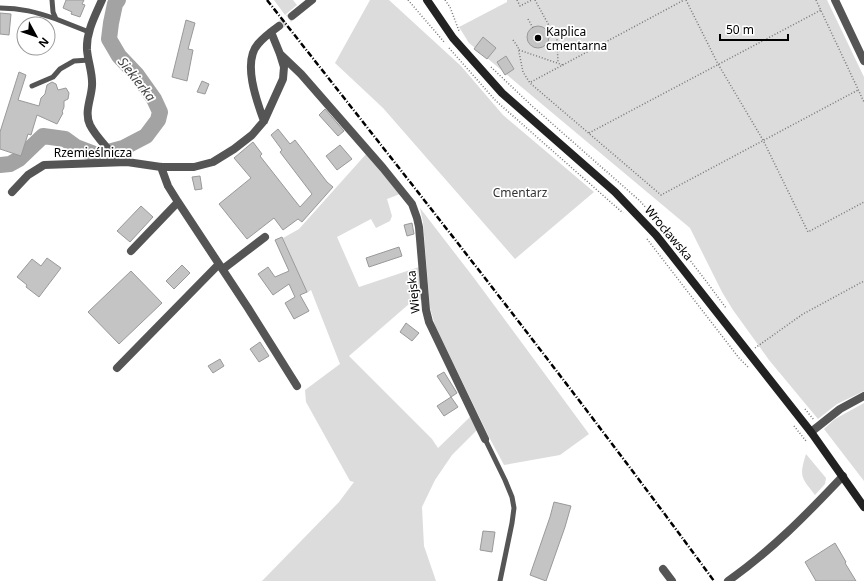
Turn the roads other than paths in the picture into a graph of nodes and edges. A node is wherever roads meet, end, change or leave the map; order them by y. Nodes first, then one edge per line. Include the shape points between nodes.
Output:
1 (52, 0) edge
2 (102, 0) edge
3 (312, 0) edge
4 (427, 0) edge
5 (835, 0) edge
6 (0, 8) edge
7 (47, 16) edge
8 (55, 16) edge
9 (292, 16) tunnel mouth
10 (56, 19) edge
11 (279, 26) tunnel mouth
12 (89, 32) junction
13 (271, 32) junction
14 (280, 54) junction
15 (89, 60) junction
16 (864, 61) edge
17 (32, 86) dead end
18 (264, 121) junction
19 (116, 159) junction
20 (161, 167) junction
21 (12, 192) dead end
22 (178, 202) junction
23 (265, 237) dead end
24 (131, 252) dead end
25 (221, 266) junction
26 (117, 368) dead end
27 (297, 386) dead end
28 (864, 396) edge
29 (811, 432) junction
30 (485, 439) joint
31 (843, 476) junction
32 (864, 507) edge
33 (663, 569) dead end
34 (500, 581) edge
35 (672, 581) edge
36 (728, 581) edge

1 - 8 lane
2 - 12 street
3 - 9 street
4 - 29 main road, Wrocławska via 453,38 502,93 615,192 656,234
5 - 16 street
6 - 7 lane via 18,8
10 - 12 lane
11 - 13 street
12 - 15 street
13 - 14 street, Rzemieślnicza
13 - 18 street via 257,45 251,67 253,84
14 - 18 street, Rzemieślnicza via 284,67 283,79
14 - 30 street, Wiejska via 301,74 412,204 419,227 429,322
15 - 17 lane via 74,61 60,68 53,77
15 - 19 street via 92,84 87,108 88,119 92,129
18 - 20 street, Rzemieślnicza via 234,149 213,162 194,167
19 - 20 street, Rzemieślnicza
19 - 21 street, Rzemieślnicza via 44,165 28,175
20 - 22 street via 168,186
22 - 24 street
22 - 25 street
23 - 25 street
25 - 26 street
25 - 27 street
28 - 29 street via 840,409
29 - 31 main road, Wrocławska
30 - 34 lane, Wiejska via 505,480 514,508
31 - 32 main road, Wrocławska
31 - 36 street via 780,540
33 - 35 street

